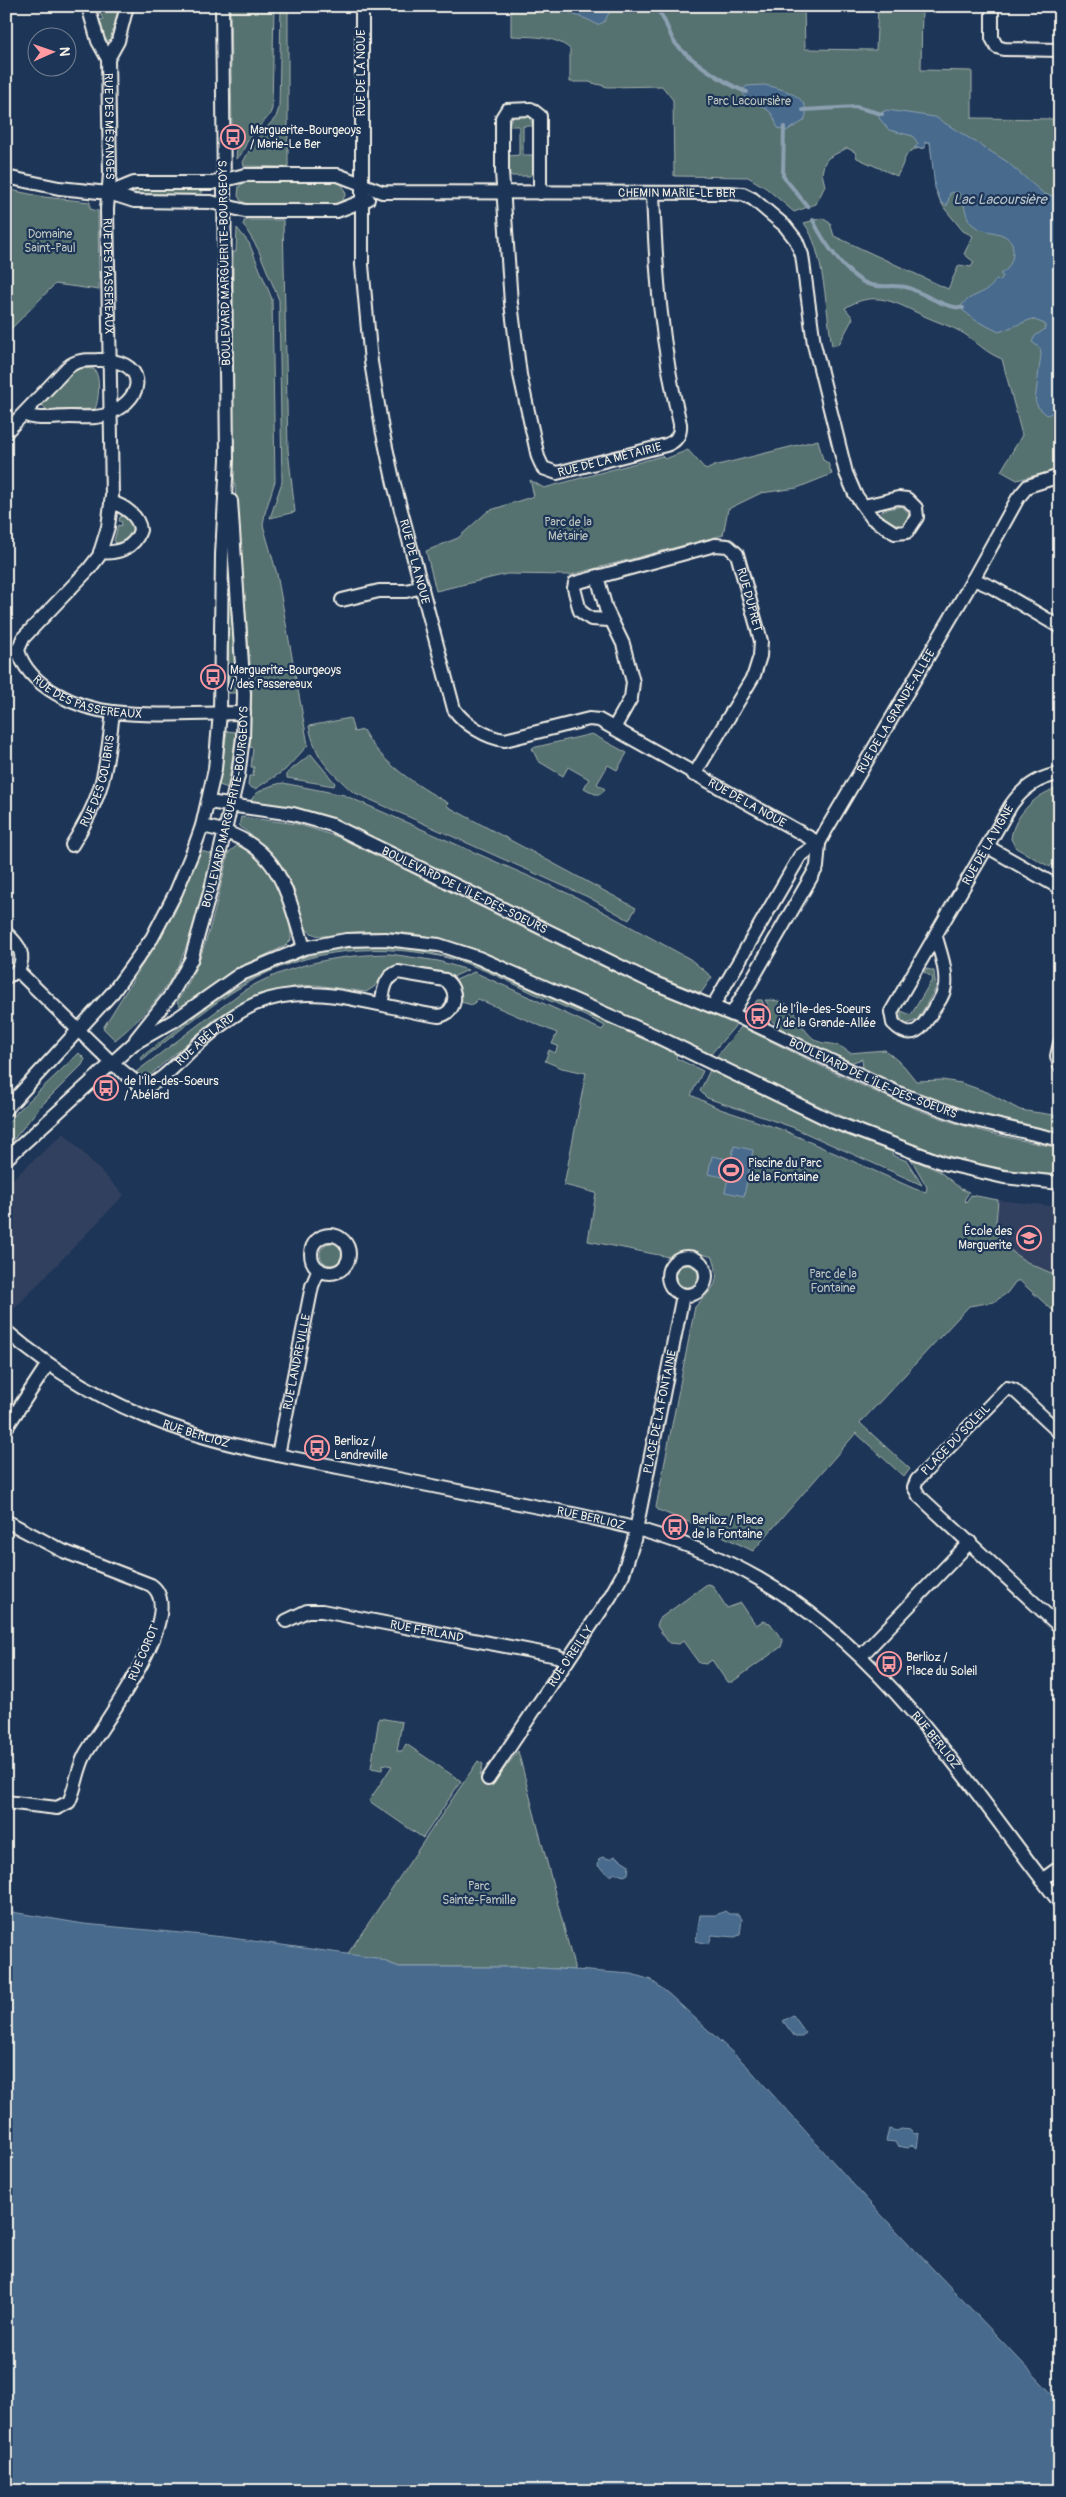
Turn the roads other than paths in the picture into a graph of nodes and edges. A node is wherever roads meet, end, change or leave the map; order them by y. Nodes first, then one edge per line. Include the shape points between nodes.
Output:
1 (88, 6) edge
2 (127, 6) edge
3 (222, 6) edge
4 (362, 6) edge
5 (992, 6) edge
6 (1060, 50) edge
7 (108, 59) junction
8 (6, 178) edge
9 (224, 180) junction
10 (361, 184) junction
11 (108, 192) junction
12 (382, 192) junction
13 (504, 192) junction
14 (540, 192) junction
15 (653, 193) junction
16 (362, 201) junction
17 (224, 206) junction
18 (109, 360) junction
19 (24, 414) junction
20 (110, 414) junction
21 (6, 432) edge
22 (227, 459) junction
23 (1060, 476) edge
24 (111, 502) junction
25 (864, 506) dead end
26 (100, 552) junction
27 (597, 576) junction
28 (973, 578) junction
29 (422, 587) junction
30 (342, 600) dead end
31 (610, 620) junction
32 (1060, 627) edge
33 (12, 652) edge
34 (113, 712) junction
35 (220, 713) junction
36 (244, 713) junction
37 (614, 728) junction
38 (1060, 774) edge
39 (694, 775) junction
40 (208, 802) junction
41 (232, 806) junction
42 (202, 826) junction
43 (226, 830) junction
44 (818, 843) junction
45 (72, 845) dead end
46 (988, 847) junction
47 (1060, 888) edge
48 (6, 933) edge
49 (936, 936) junction
50 (304, 948) junction
51 (18, 971) junction
52 (6, 977) edge
53 (381, 1004) junction
54 (713, 1006) junction
55 (732, 1014) junction
56 (79, 1030) junction
57 (1060, 1043) edge
58 (133, 1044) junction
59 (112, 1063) junction
60 (1060, 1066) edge
61 (6, 1109) edge
62 (1060, 1140) edge
63 (6, 1160) edge
64 (1060, 1183) edge
65 (319, 1269) dead end
66 (683, 1295) dead end
67 (6, 1331) edge
68 (48, 1364) junction
69 (6, 1428) edge
70 (1060, 1433) edge
71 (278, 1455) junction
72 (6, 1522) edge
73 (637, 1528) junction
74 (970, 1542) junction
75 (286, 1622) dead end
76 (1060, 1627) edge
77 (860, 1656) junction
78 (568, 1661) junction
79 (488, 1779) dead end
80 (6, 1802) edge
81 (1060, 1867) edge
82 (1042, 1880) junction
83 (1060, 1903) edge

1 - 7 street, RUE DES MÉSANGES via 98,41
2 - 7 street, RUE DES MÉSANGES via 118,41
3 - 9 street, BOULEVARD MARGUERITE-BOURGEOYS
4 - 10 street, RUE DE LA NOUE
5 - 6 street via 992,38 997,47
7 - 11 street, RUE DES MÉSANGES
8 - 11 street via 59,188
9 - 10 street, CHEMIN MARIE-LE BER via 244,175 338,175
9 - 11 street, CHEMIN MARIE-LE BER via 212,183 134,183
9 - 17 street, BOULEVARD MARGUERITE-BOURGEOYS
10 - 12 street, CHEMIN MARIE-LE BER
10 - 16 street, RUE DE LA NOUE
11 - 17 street, CHEMIN MARIE-LE BER via 134,201 211,202
11 - 18 street, RUE DES PASSEREAUX
12 - 13 street, CHEMIN MARIE-LE BER
12 - 16 street, CHEMIN MARIE-LE BER
13 - 14 street, CHEMIN MARIE-LE BER
13 - 14 street via 503,115 507,110 527,109 536,111 540,116
13 - 15 street, RUE DE LA MÉTAIRIE via 511,303 526,401 539,462 546,470 557,473 666,445 674,442 679,434 680,424 659,315
14 - 15 street, CHEMIN MARIE-LE BER
15 - 25 street, CHEMIN MARIE-LE BER via 747,195 785,226 796,240 802,255 814,344 840,455 848,480
16 - 17 street, CHEMIN MARIE-LE BER via 337,211 245,211
16 - 29 street, RUE DE LA NOUE via 364,289 378,408 394,484
17 - 22 street, BOULEVARD MARGUERITE-BOURGEOYS
18 - 19 street via 73,363
18 - 20 street, RUE DES PASSEREAUX
18 - 20 street via 125,364 136,375 137,382 131,397
19 - 20 street via 42,417
19 - 21 street
20 - 24 street, RUE DES PASSEREAUX
22 - 35 street, BOULEVARD MARGUERITE-BOURGEOYS
22 - 36 street, BOULEVARD MARGUERITE-BOURGEOYS via 236,556
23 - 28 street, RUE DE LA GRANDE-ALLÉE via 1034,483 1023,491
24 - 26 street, RUE DES PASSEREAUX
24 - 26 street via 136,518 140,530 136,540 126,548
26 - 33 street, RUE DES PASSEREAUX via 89,569
27 - 31 street
27 - 31 street, RUE DUPRET via 574,584 578,608 592,619
27 - 39 street, RUE DUPRET via 717,544 728,546 738,557 761,641 760,656 754,675
28 - 32 street
28 - 44 street, RUE DE LA GRANDE-ALLÉE
29 - 30 street via 406,591 380,590
29 - 37 street, RUE DE LA NOUE via 451,700 463,719 493,737 505,740 592,719
31 - 37 street via 623,644 633,686 631,698
33 - 34 street, RUE DES PASSEREAUX via 51,689 80,704
34 - 35 street, RUE DES PASSEREAUX
34 - 45 street, RUE DES COLIBRIS via 104,781 90,815
35 - 36 street, RUE DES PASSEREAUX
35 - 40 street, BOULEVARD MARGUERITE-BOURGEOYS
36 - 41 street, BOULEVARD MARGUERITE-BOURGEOYS via 241,756
37 - 39 street, RUE DE LA NOUE
38 - 46 street, RUE DE LA VIGNE via 1041,779 1020,793
39 - 44 street, RUE DE LA NOUE
40 - 41 street, BOULEVARD DE L'ÎLE-DES-SOEURS
40 - 42 street
41 - 43 street, BOULEVARD MARGUERITE-BOURGEOYS
41 - 54 street, BOULEVARD DE L'ÎLE-DES-SOEURS via 293,814 340,828 652,982
42 - 43 street
42 - 56 street via 176,892 152,938
43 - 50 street via 255,846 275,869 287,892
43 - 58 street, BOULEVARD MARGUERITE-BOURGEOYS via 191,960 172,995
44 - 54 street, RUE DE LA GRANDE-ALLÉE via 800,856
44 - 55 street, RUE DE LA GRANDE-ALLÉE via 817,867
46 - 47 street
46 - 49 street, RUE DE LA VIGNE
48 - 51 street via 21,948 22,960
49 - 49 street, RUE DE LA VIGNE via 891,1012 893,1023 907,1032 923,1028 944,990 944,968
50 - 58 street via 239,975 175,1020
50 - 64 street via 378,939 412,941 453,949 658,1037 864,1134 979,1173
51 - 52 street
51 - 56 street, RUE ABÉLARD
53 - 53 street, RUE ABÉLARD via 442,1015 451,1008 454,993 445,980 398,972 386,981
53 - 59 street, RUE ABÉLARD via 301,994 255,1004 223,1023 149,1086 138,1085
54 - 55 street, BOULEVARD DE L'ÎLE-DES-SOEURS
55 - 62 street, BOULEVARD DE L'ÎLE-DES-SOEURS via 854,1073 932,1106 995,1126
56 - 59 street, RUE ABÉLARD
56 - 61 street
57 - 60 street via 1057,1056
58 - 59 street
59 - 63 street
65 - 71 street, RUE LANDREVILLE via 312,1283
66 - 73 street, PLACE DE LA FONTAINE
67 - 68 street, RUE BERLIOZ
68 - 69 street
68 - 71 street, RUE BERLIOZ via 106,1398 161,1424 209,1440
70 - 74 street, PLACE DU SOLEIL via 1014,1390 1006,1388 917,1480 914,1484 916,1492
71 - 73 street, RUE BERLIOZ
72 - 80 street, RUE COROT via 63,1551 151,1585 159,1592 161,1602 144,1661 125,1696 84,1756 69,1802 58,1808
73 - 77 street, RUE BERLIOZ via 704,1552 757,1578 798,1605
73 - 78 street, RUE O'REILLY via 619,1583
74 - 76 street, PLACE DU SOLEIL
74 - 77 street
75 - 78 street, RUE FERLAND via 307,1611 322,1611 557,1656
77 - 82 street, RUE BERLIOZ via 934,1740
78 - 79 street, RUE O'REILLY
81 - 82 street
82 - 83 street, RUE BERLIOZ

